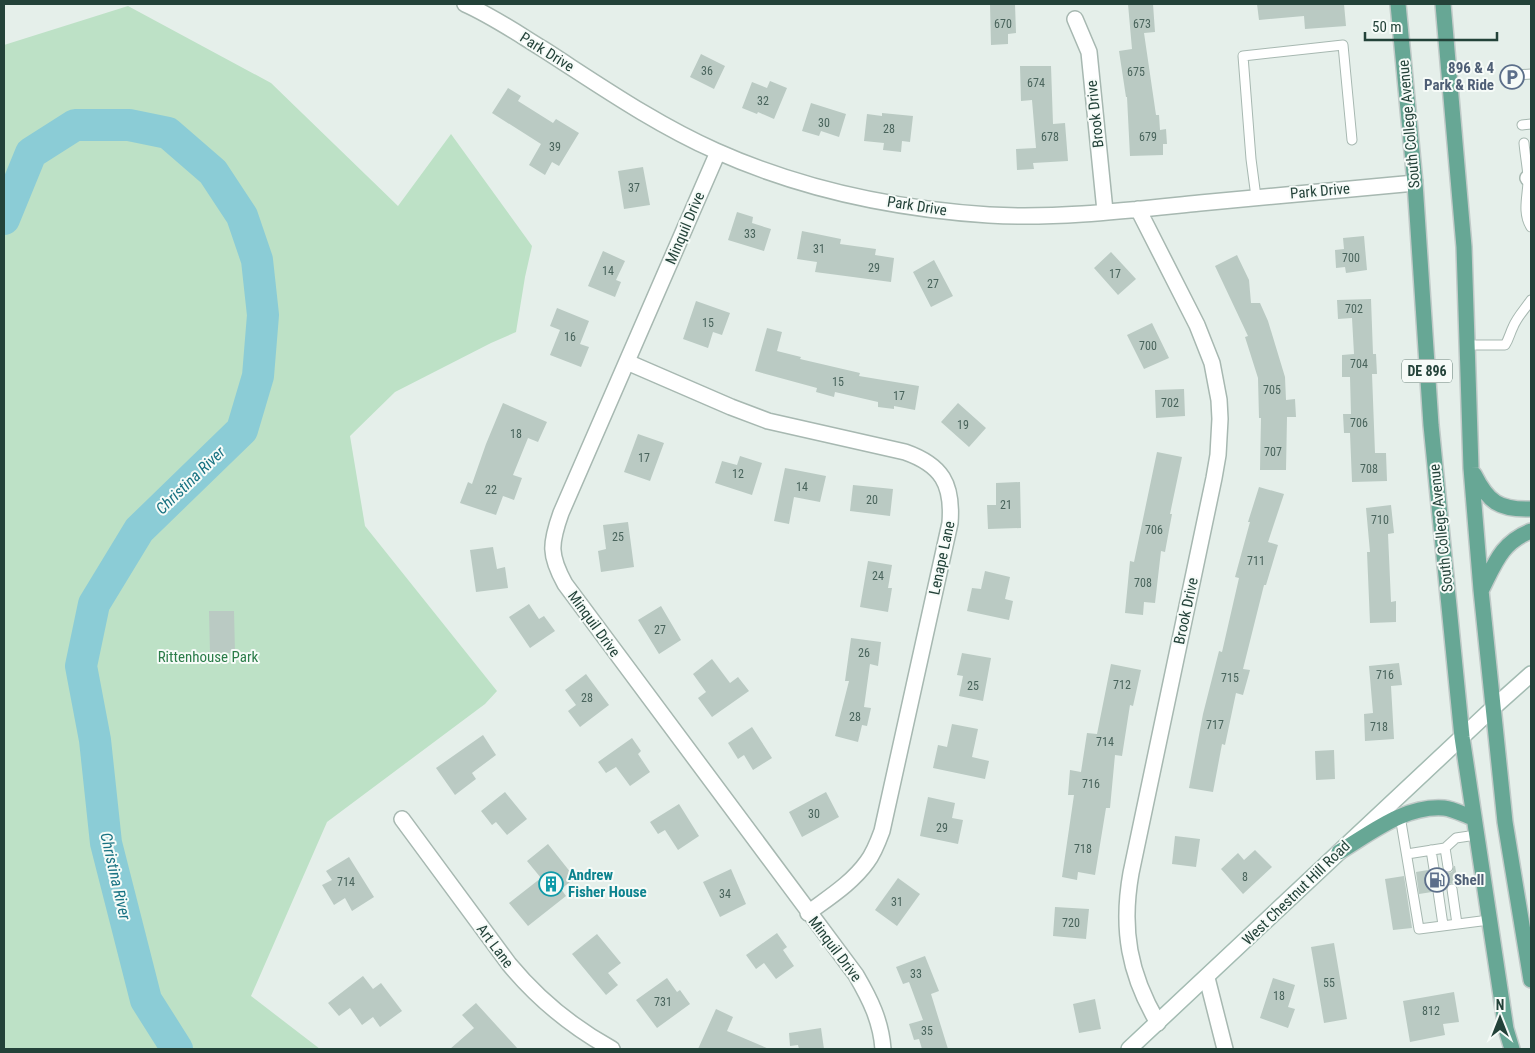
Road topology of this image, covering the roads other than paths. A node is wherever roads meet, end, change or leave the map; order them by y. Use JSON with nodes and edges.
{"nodes":[{"id":1,"x":465,"y":4,"type":"edge"},
{"id":2,"x":1398,"y":4,"type":"edge"},
{"id":3,"x":1443,"y":4,"type":"edge"},
{"id":4,"x":1075,"y":18,"type":"dead end"},
{"id":5,"x":1531,"y":74,"type":"edge"},
{"id":6,"x":1517,"y":75,"type":"dead end"},
{"id":7,"x":1352,"y":140,"type":"dead end"},
{"id":8,"x":1524,"y":143,"type":"dead end"},
{"id":9,"x":718,"y":152,"type":"junction"},
{"id":10,"x":1530,"y":177,"type":"edge"},
{"id":11,"x":1415,"y":183,"type":"junction"},
{"id":12,"x":1256,"y":197,"type":"junction"},
{"id":13,"x":1138,"y":209,"type":"junction"},
{"id":14,"x":1105,"y":211,"type":"junction"},
{"id":15,"x":1531,"y":227,"type":"edge"},
{"id":16,"x":1531,"y":300,"type":"edge"},
{"id":17,"x":1469,"y":345,"type":"junction"},
{"id":18,"x":627,"y":362,"type":"junction"},
{"id":19,"x":1471,"y":468,"type":"junction"},
{"id":20,"x":1531,"y":509,"type":"edge"},
{"id":21,"x":1531,"y":532,"type":"edge"},
{"id":22,"x":1481,"y":590,"type":"junction"},
{"id":23,"x":1531,"y":674,"type":"edge"},
{"id":24,"x":1494,"y":707,"type":"junction"},
{"id":25,"x":1462,"y":737,"type":"junction"},
{"id":26,"x":1400,"y":816,"type":"junction"},
{"id":27,"x":1473,"y":818,"type":"junction"},
{"id":28,"x":402,"y":819,"type":"dead end"},
{"id":29,"x":1476,"y":835,"type":"junction"},
{"id":30,"x":1445,"y":848,"type":"junction"},
{"id":31,"x":1430,"y":850,"type":"junction"},
{"id":32,"x":1339,"y":852,"type":"junction"},
{"id":33,"x":1407,"y":854,"type":"junction"},
{"id":34,"x":1448,"y":867,"type":"dead end"},
{"id":35,"x":1434,"y":869,"type":"dead end"},
{"id":36,"x":1452,"y":889,"type":"dead end"},
{"id":37,"x":1438,"y":891,"type":"dead end"},
{"id":38,"x":808,"y":913,"type":"junction"},
{"id":39,"x":1525,"y":915,"type":"edge"},
{"id":40,"x":1489,"y":920,"type":"junction"},
{"id":41,"x":1457,"y":924,"type":"junction"},
{"id":42,"x":1443,"y":925,"type":"junction"},
{"id":43,"x":1207,"y":978,"type":"junction"},
{"id":44,"x":1531,"y":980,"type":"edge"},
{"id":45,"x":1158,"y":1023,"type":"junction"},
{"id":46,"x":612,"y":1049,"type":"edge"},
{"id":47,"x":883,"y":1049,"type":"edge"},
{"id":48,"x":1129,"y":1049,"type":"edge"},
{"id":49,"x":1225,"y":1049,"type":"edge"},
{"id":50,"x":1512,"y":1049,"type":"edge"}],
"edges":[{"from":1,"to":9,"type":"street","name":"Park Drive"},
{"from":2,"to":11,"type":"main road","name":"South College Avenue","number":"DE 896"},
{"from":3,"to":17,"type":"main road","number":"DE 896"},
{"from":4,"to":14,"type":"street","name":"Brook Drive"},
{"from":5,"to":6,"type":"lane"},
{"from":7,"to":12,"type":"lane"},
{"from":8,"to":10,"type":"lane"},
{"from":9,"to":14,"type":"street","name":"Park Drive"},
{"from":9,"to":18,"type":"street","name":"Minquil Drive"},
{"from":10,"to":15,"type":"lane"},
{"from":11,"to":12,"type":"street","name":"Park Drive"},
{"from":11,"to":25,"type":"main road","name":"South College Avenue","number":"DE 896"},
{"from":12,"to":13,"type":"street","name":"Park Drive"},
{"from":13,"to":14,"type":"street","name":"Park Drive"},
{"from":13,"to":45,"type":"street","name":"Brook Drive"},
{"from":16,"to":17,"type":"lane"},
{"from":17,"to":19,"type":"main road","number":"DE 896"},
{"from":18,"to":38,"type":"street","name":"Minquil Drive"},
{"from":18,"to":38,"type":"street","name":"Lenape Lane"},
{"from":19,"to":20,"type":"main road"},
{"from":19,"to":22,"type":"main road","number":"DE 896"},
{"from":21,"to":22,"type":"main road"},
{"from":22,"to":24,"type":"main road","number":"DE 896"},
{"from":23,"to":24,"type":"street","name":"West Chestnut Hill Road"},
{"from":24,"to":25,"type":"street","name":"West Chestnut Hill Road"},
{"from":24,"to":39,"type":"main road","number":"DE 896"},
{"from":25,"to":27,"type":"main road","name":"South College Avenue","number":"DE 896"},
{"from":25,"to":32,"type":"street","name":"West Chestnut Hill Road"},
{"from":26,"to":27,"type":"main road"},
{"from":26,"to":32,"type":"main road"},
{"from":26,"to":33,"type":"lane"},
{"from":27,"to":29,"type":"main road","name":"South College Avenue","number":"DE 896"},
{"from":28,"to":46,"type":"street","name":"Art Lane"},
{"from":29,"to":30,"type":"lane"},
{"from":29,"to":40,"type":"main road","name":"South College Avenue","number":"DE 896"},
{"from":30,"to":31,"type":"lane"},
{"from":30,"to":34,"type":"lane"},
{"from":31,"to":33,"type":"lane"},
{"from":31,"to":35,"type":"lane"},
{"from":32,"to":43,"type":"street","name":"West Chestnut Hill Road"},
{"from":33,"to":42,"type":"lane"},
{"from":36,"to":41,"type":"lane"},
{"from":37,"to":42,"type":"lane"},
{"from":38,"to":47,"type":"street","name":"Minquil Drive"},
{"from":39,"to":44,"type":"main road","number":"DE 896"},
{"from":40,"to":41,"type":"lane"},
{"from":40,"to":50,"type":"main road","name":"South College Avenue","number":"DE 896"},
{"from":41,"to":42,"type":"lane"},
{"from":43,"to":45,"type":"street","name":"West Chestnut Hill Road"},
{"from":43,"to":49,"type":"street"},
{"from":45,"to":48,"type":"street","name":"West Chestnut Hill Road"}]}
